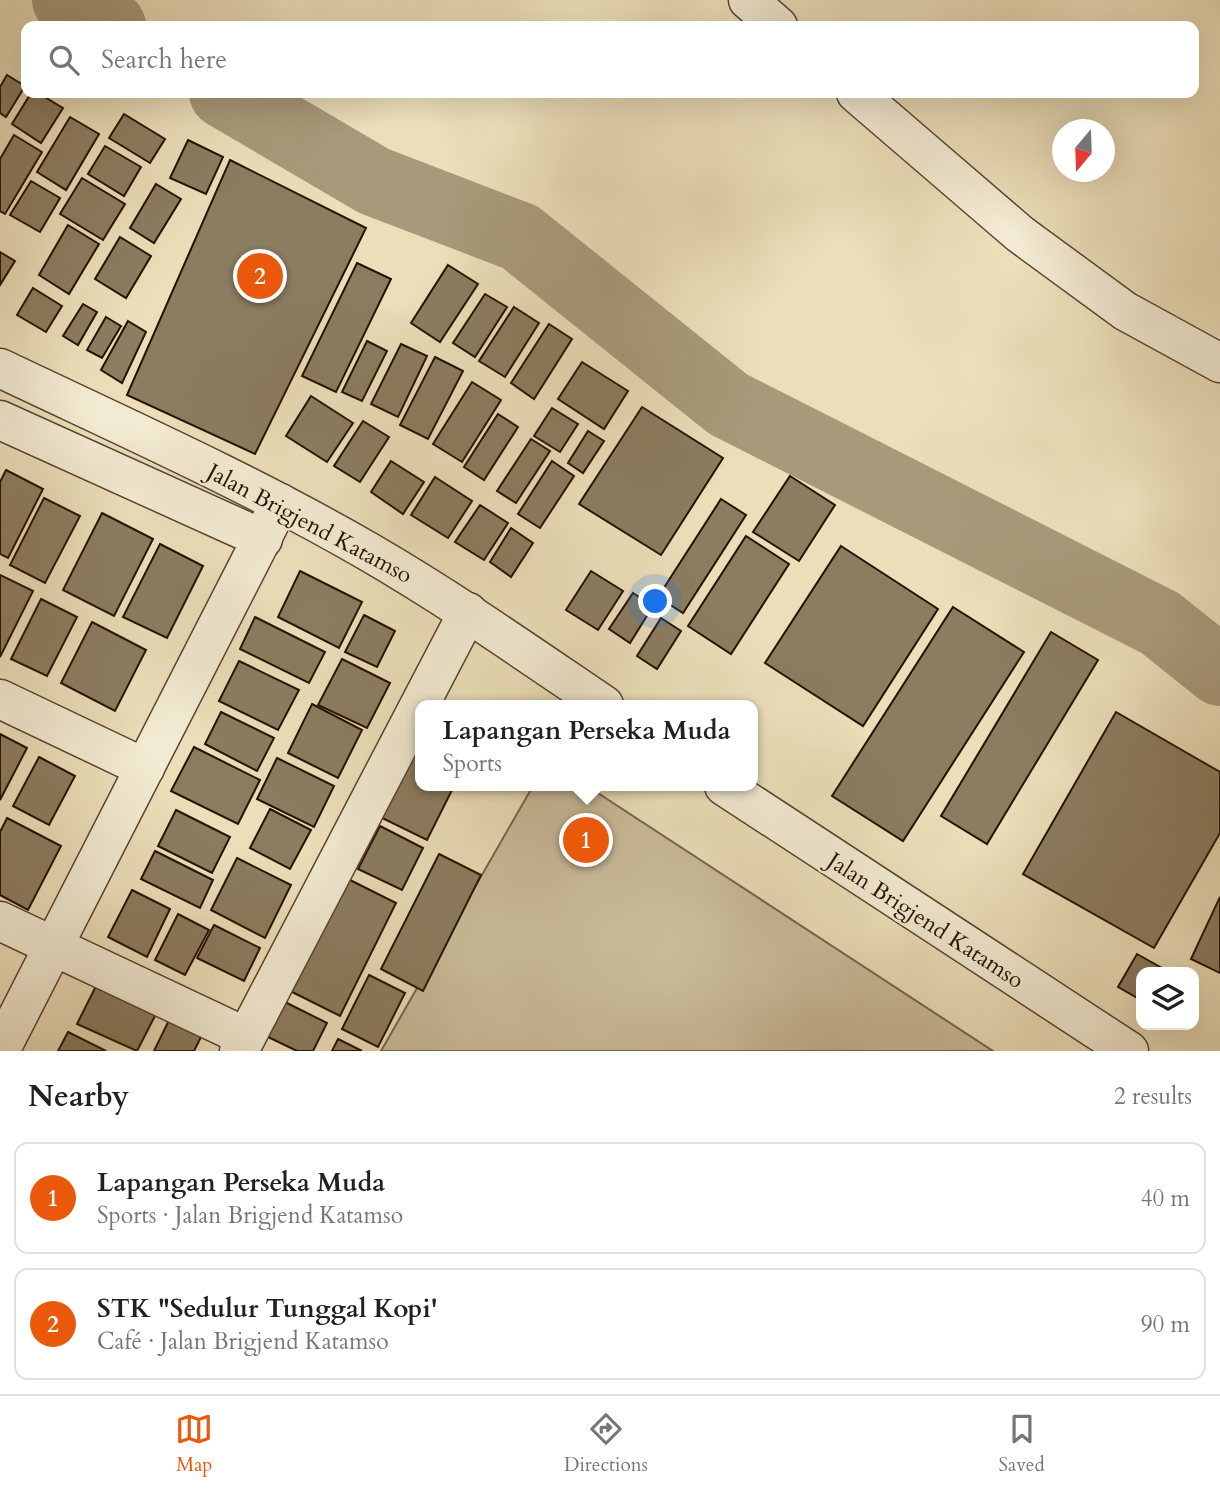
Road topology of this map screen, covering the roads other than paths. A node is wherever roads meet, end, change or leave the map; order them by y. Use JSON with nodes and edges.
{"nodes":[{"id":1,"x":748,"y":0,"type":"edge"},
{"id":2,"x":772,"y":21,"type":"edge"},
{"id":3,"x":862,"y":98,"type":"edge"},
{"id":4,"x":1220,"y":363,"type":"edge"},
{"id":5,"x":0,"y":368,"type":"edge"},
{"id":6,"x":0,"y":420,"type":"edge"},
{"id":7,"x":280,"y":503,"type":"junction"},
{"id":8,"x":263,"y":538,"type":"junction"},
{"id":9,"x":468,"y":612,"type":"junction"},
{"id":10,"x":0,"y":699,"type":"edge"},
{"id":11,"x":422,"y":700,"type":"edge"},
{"id":12,"x":597,"y":700,"type":"edge"},
{"id":13,"x":415,"y":714,"type":"edge"},
{"id":14,"x":145,"y":768,"type":"junction"},
{"id":15,"x":731,"y":791,"type":"edge"},
{"id":16,"x":0,"y":921,"type":"edge"},
{"id":17,"x":53,"y":947,"type":"junction"},
{"id":18,"x":243,"y":1044,"type":"edge"},
{"id":19,"x":1106,"y":1045,"type":"edge"},
{"id":20,"x":0,"y":1051,"type":"edge"}],
"edges":[{"from":1,"to":2,"type":"street"},
{"from":3,"to":4,"type":"street"},
{"from":5,"to":7,"type":"street","name":"Jalan Brigjend Katamso"},
{"from":6,"to":8,"type":"street"},
{"from":7,"to":8,"type":"street"},
{"from":7,"to":9,"type":"street","name":"Jalan Brigjend Katamso"},
{"from":8,"to":14,"type":"street"},
{"from":9,"to":11,"type":"street"},
{"from":9,"to":12,"type":"street","name":"Jalan Brigjend Katamso"},
{"from":10,"to":14,"type":"street"},
{"from":13,"to":18,"type":"street"},
{"from":14,"to":17,"type":"street"},
{"from":15,"to":19,"type":"street","name":"Jalan Brigjend Katamso"},
{"from":16,"to":17,"type":"street"},
{"from":17,"to":18,"type":"street"},
{"from":17,"to":20,"type":"street"}]}
